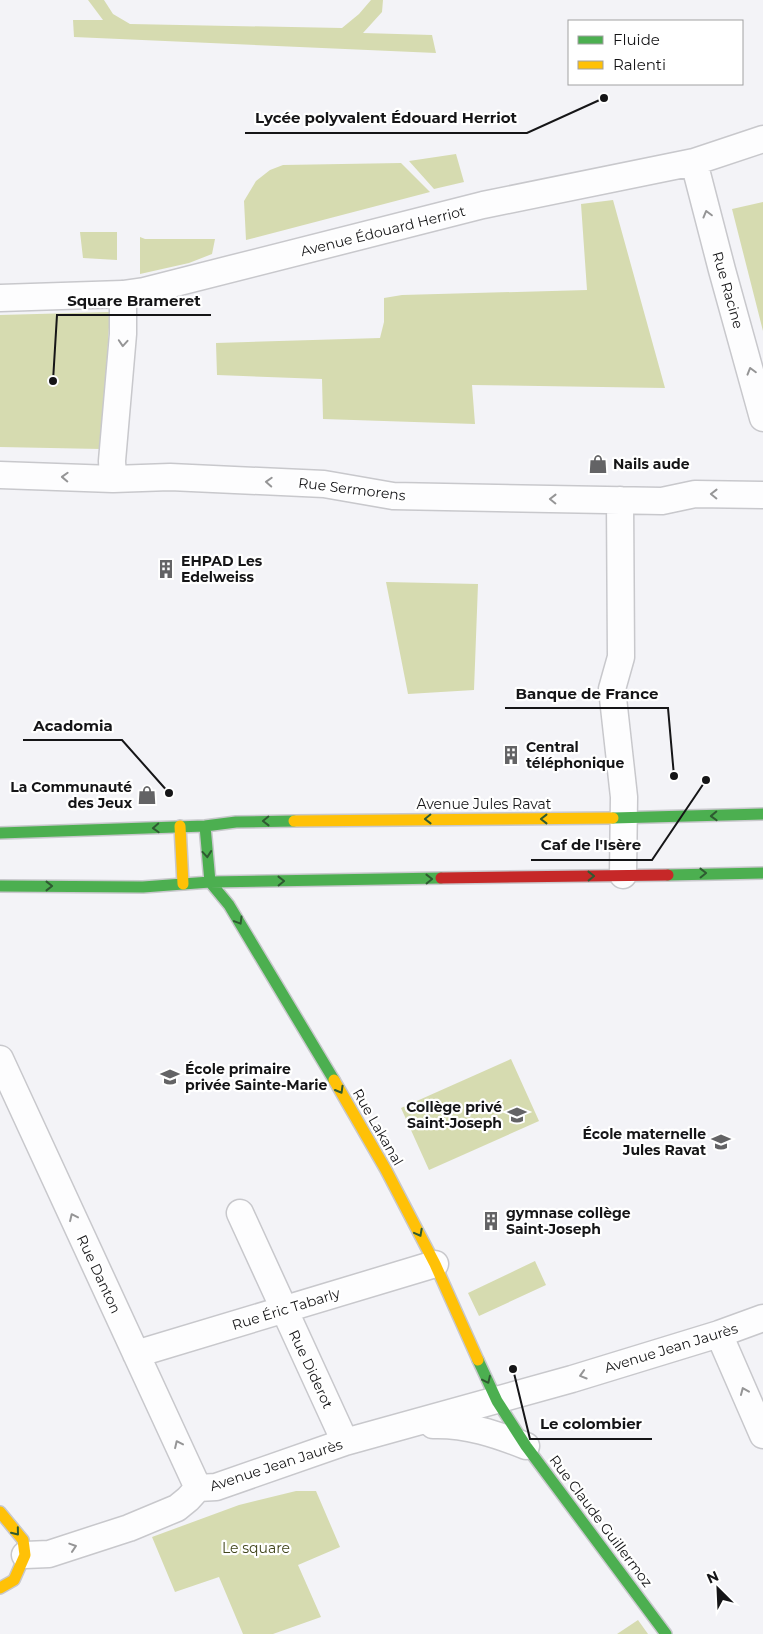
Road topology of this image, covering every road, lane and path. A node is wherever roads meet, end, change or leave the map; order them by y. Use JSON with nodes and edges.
{"nodes":[{"id":1,"x":763,"y":139,"type":"edge"},
{"id":2,"x":694,"y":162,"type":"junction"},
{"id":3,"x":123,"y":294,"type":"junction"},
{"id":4,"x":0,"y":298,"type":"edge"},
{"id":5,"x":763,"y":418,"type":"edge"},
{"id":6,"x":0,"y":476,"type":"edge"},
{"id":7,"x":113,"y":479,"type":"junction"},
{"id":8,"x":763,"y":495,"type":"edge"},
{"id":9,"x":620,"y":500,"type":"junction"},
{"id":10,"x":763,"y":814,"type":"edge"},
{"id":11,"x":624,"y":818,"type":"junction"},
{"id":12,"x":180,"y":826,"type":"junction"},
{"id":13,"x":205,"y":826,"type":"junction"},
{"id":14,"x":0,"y":833,"type":"edge"},
{"id":15,"x":763,"y":872,"type":"edge"},
{"id":16,"x":623,"y":876,"type":"junction"},
{"id":17,"x":210,"y":882,"type":"junction"},
{"id":18,"x":183,"y":884,"type":"junction"},
{"id":19,"x":0,"y":886,"type":"edge"},
{"id":20,"x":0,"y":1059,"type":"edge"},
{"id":21,"x":240,"y":1213,"type":"dead end"},
{"id":22,"x":435,"y":1264,"type":"junction"},
{"id":23,"x":284,"y":1310,"type":"junction"},
{"id":24,"x":763,"y":1318,"type":"edge"},
{"id":25,"x":719,"y":1334,"type":"junction"},
{"id":26,"x":136,"y":1354,"type":"junction"},
{"id":27,"x":497,"y":1401,"type":"junction"},
{"id":28,"x":404,"y":1426,"type":"junction"},
{"id":29,"x":763,"y":1435,"type":"edge"},
{"id":30,"x":345,"y":1442,"type":"junction"},
{"id":31,"x":526,"y":1446,"type":"junction"},
{"id":32,"x":198,"y":1488,"type":"junction"},
{"id":33,"x":0,"y":1512,"type":"edge"},
{"id":34,"x":25,"y":1555,"type":"junction"},
{"id":35,"x":0,"y":1588,"type":"edge"},
{"id":36,"x":666,"y":1634,"type":"edge"}],
"edges":[{"from":1,"to":2,"type":"street","name":"Avenue Édouard Herriot"},
{"from":2,"to":3,"type":"street","name":"Avenue Édouard Herriot"},
{"from":5,"to":2,"type":"street","name":"Rue Racine","one_way":true},
{"from":3,"to":4,"type":"street","name":"Avenue Édouard Herriot"},
{"from":3,"to":7,"type":"street","one_way":true},
{"from":7,"to":6,"type":"street","name":"Rue Sermorens","one_way":true},
{"from":9,"to":7,"type":"street","name":"Rue Sermorens","one_way":true},
{"from":8,"to":9,"type":"street","name":"Rue Sermorens","one_way":true},
{"from":9,"to":11,"type":"street"},
{"from":10,"to":11,"type":"main road","name":"Avenue Jules Ravat","one_way":true},
{"from":11,"to":13,"type":"main road","name":"Avenue Jules Ravat","one_way":true},
{"from":11,"to":16,"type":"street"},
{"from":12,"to":13,"type":"main road","name":"Avenue Jules Ravat"},
{"from":12,"to":14,"type":"main road","name":"Avenue Jules Ravat","one_way":true},
{"from":12,"to":18,"type":"main road"},
{"from":13,"to":17,"type":"main road","one_way":true},
{"from":16,"to":15,"type":"main road","one_way":true},
{"from":17,"to":16,"type":"main road","one_way":true},
{"from":17,"to":18,"type":"main road"},
{"from":17,"to":22,"type":"main road","name":"Rue Lakanal","one_way":true},
{"from":19,"to":18,"type":"main road","one_way":true},
{"from":26,"to":20,"type":"street","name":"Rue Danton","one_way":true},
{"from":21,"to":23,"type":"street","name":"Rue Diderot"},
{"from":22,"to":23,"type":"street","name":"Rue Éric Tabarly"},
{"from":22,"to":27,"type":"main road","name":"Rue Lakanal","one_way":true},
{"from":23,"to":26,"type":"street","name":"Rue Éric Tabarly"},
{"from":23,"to":30,"type":"street","name":"Rue Diderot"},
{"from":24,"to":25,"type":"street","name":"Avenue Jean Jaurès"},
{"from":25,"to":27,"type":"street","name":"Avenue Jean Jaurès","one_way":true},
{"from":29,"to":25,"type":"street","one_way":true},
{"from":32,"to":26,"type":"street","name":"Rue Danton","one_way":true},
{"from":27,"to":28,"type":"street","name":"Avenue Jean Jaurès"},
{"from":27,"to":31,"type":"main road","name":"Rue Claude Guillermoz"},
{"from":28,"to":30,"type":"street","name":"Avenue Jean Jaurès"},
{"from":28,"to":31,"type":"street","name":"Avenue Jean Jaurès"},
{"from":30,"to":32,"type":"street","name":"Avenue Jean Jaurès"},
{"from":31,"to":36,"type":"main road","name":"Rue Claude Guillermoz"},
{"from":34,"to":32,"type":"street","name":"Avenue Jean Jaurès","one_way":true},
{"from":33,"to":34,"type":"main road","one_way":true},
{"from":34,"to":35,"type":"main road"}]}
